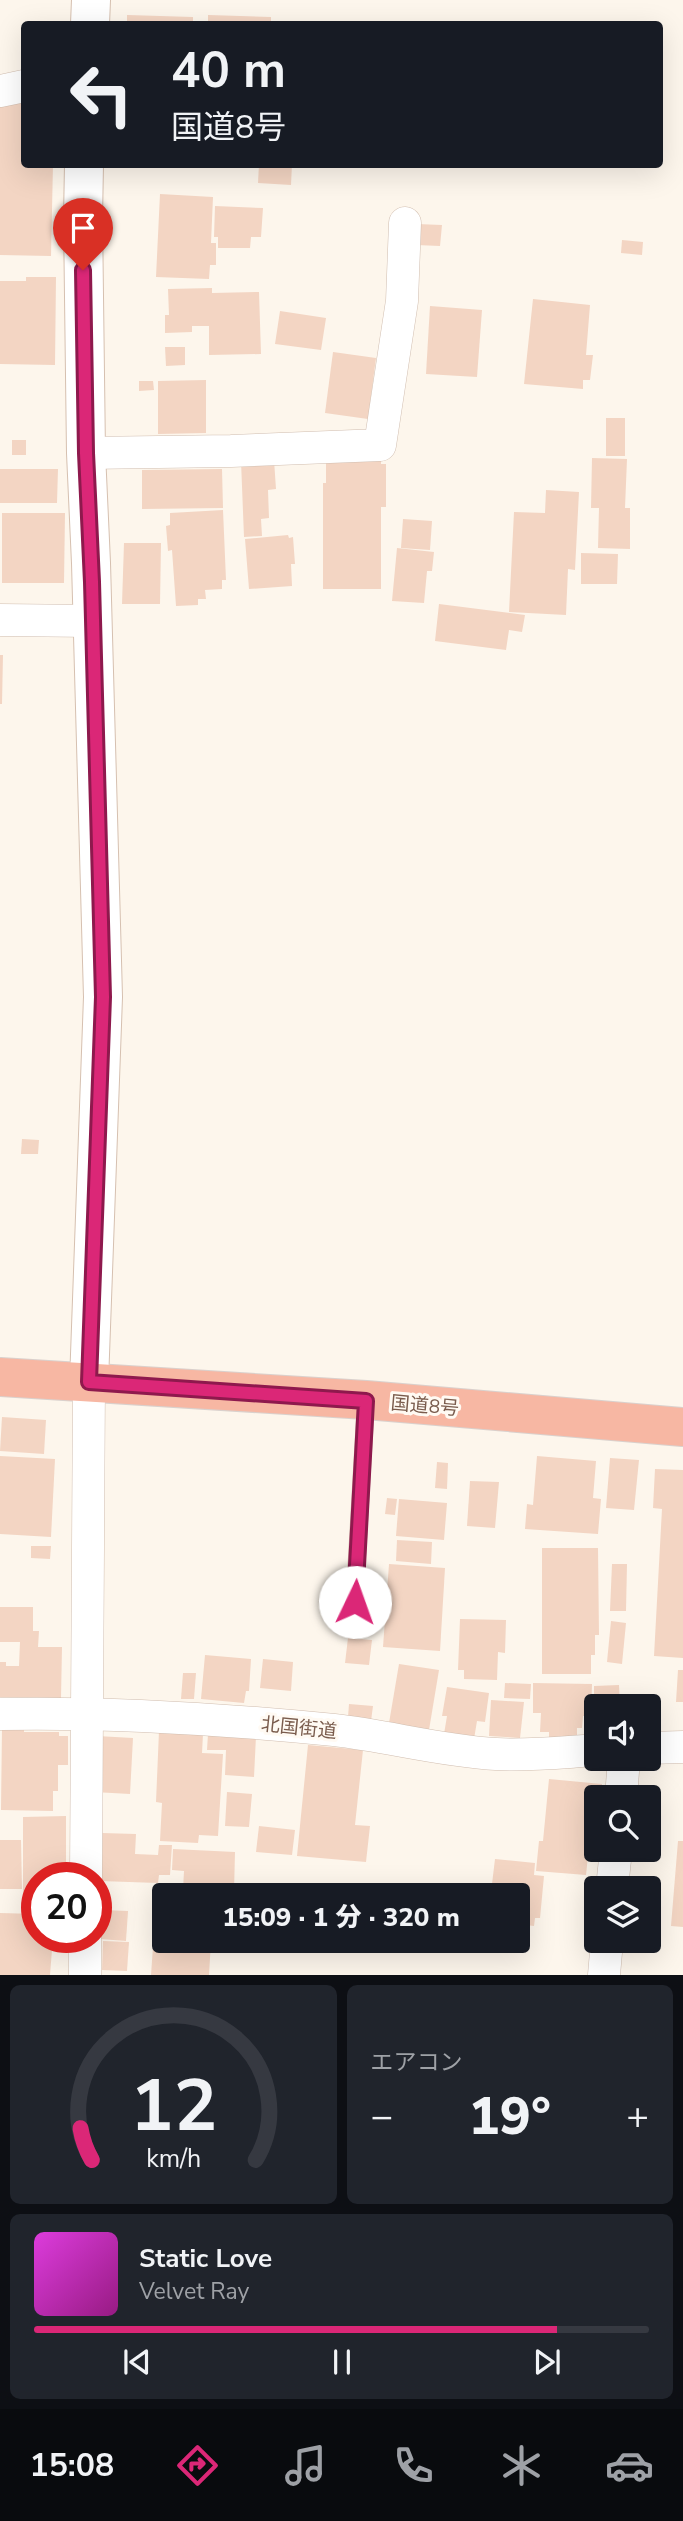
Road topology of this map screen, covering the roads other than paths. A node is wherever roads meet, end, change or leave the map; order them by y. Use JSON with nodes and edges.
{"nodes":[{"id":1,"x":91,"y":0,"type":"edge"},
{"id":2,"x":90,"y":21,"type":"edge"},
{"id":3,"x":21,"y":87,"type":"edge"},
{"id":4,"x":0,"y":91,"type":"edge"},
{"id":5,"x":85,"y":168,"type":"edge"},
{"id":6,"x":405,"y":223,"type":"dead end"},
{"id":7,"x":86,"y":453,"type":"junction"},
{"id":8,"x":0,"y":620,"type":"edge"},
{"id":9,"x":93,"y":621,"type":"junction"},
{"id":10,"x":0,"y":1377,"type":"edge"},
{"id":11,"x":89,"y":1382,"type":"junction"},
{"id":12,"x":366,"y":1401,"type":"junction"},
{"id":13,"x":683,"y":1427,"type":"edge"},
{"id":14,"x":353,"y":1627,"type":"dead end"},
{"id":15,"x":87,"y":1713,"type":"junction"},
{"id":16,"x":0,"y":1714,"type":"edge"},
{"id":17,"x":683,"y":1747,"type":"edge"},
{"id":18,"x":661,"y":1748,"type":"edge"},
{"id":19,"x":584,"y":1751,"type":"edge"},
{"id":20,"x":86,"y":1862,"type":"edge"},
{"id":21,"x":85,"y":1953,"type":"edge"},
{"id":22,"x":606,"y":1953,"type":"edge"},
{"id":23,"x":85,"y":1975,"type":"edge"},
{"id":24,"x":604,"y":1975,"type":"edge"}],
"edges":[{"from":1,"to":2,"type":"main road"},
{"from":3,"to":4,"type":"street"},
{"from":5,"to":7,"type":"main road"},
{"from":6,"to":7,"type":"street"},
{"from":7,"to":9,"type":"main road"},
{"from":8,"to":9,"type":"street"},
{"from":9,"to":11,"type":"main road"},
{"from":10,"to":11,"type":"highway","name":"国道8号"},
{"from":11,"to":12,"type":"highway","name":"国道8号"},
{"from":11,"to":15,"type":"street"},
{"from":12,"to":13,"type":"highway","name":"国道8号"},
{"from":12,"to":14,"type":"lane"},
{"from":15,"to":16,"type":"street","name":"北国街道"},
{"from":15,"to":19,"type":"street","name":"北国街道"},
{"from":15,"to":20,"type":"street"},
{"from":17,"to":18,"type":"street"},
{"from":21,"to":23,"type":"street"},
{"from":22,"to":24,"type":"street"}]}
